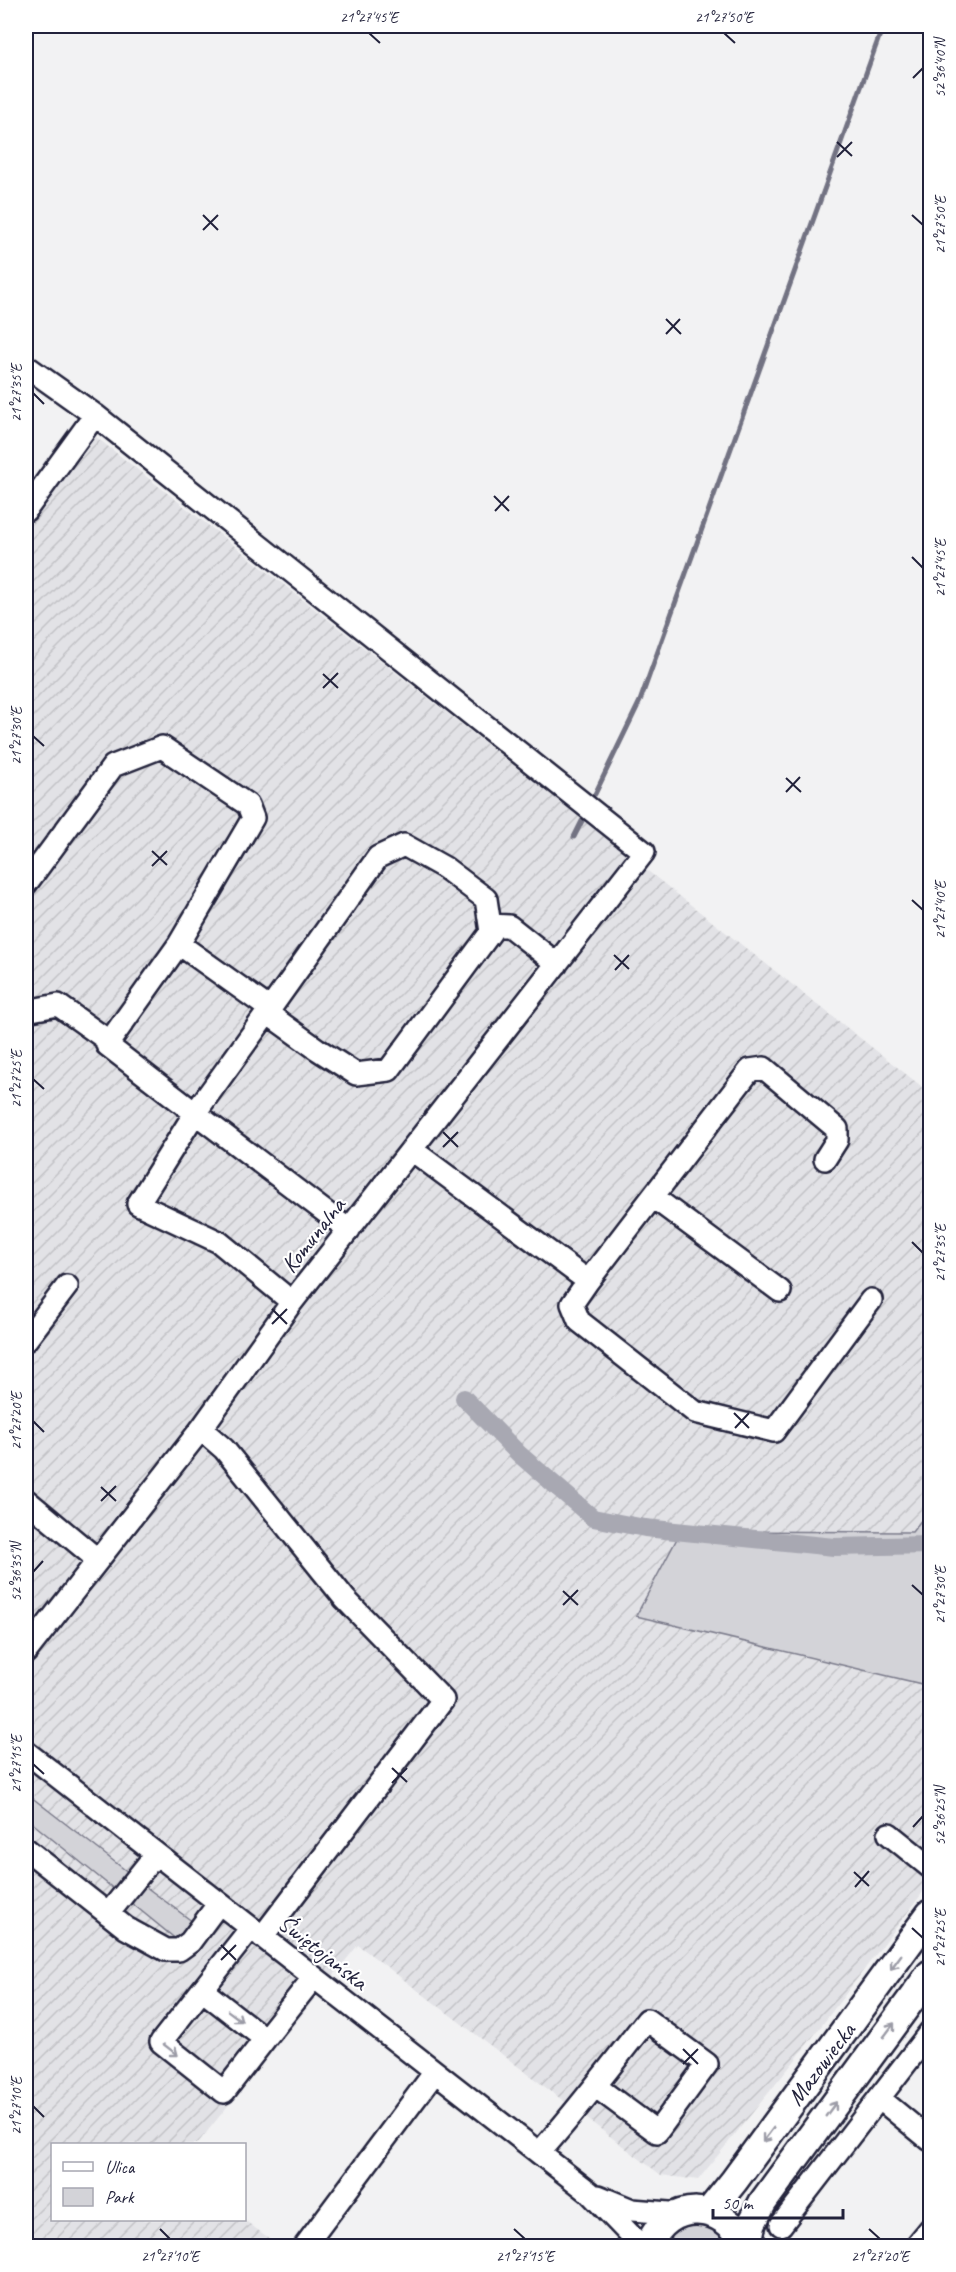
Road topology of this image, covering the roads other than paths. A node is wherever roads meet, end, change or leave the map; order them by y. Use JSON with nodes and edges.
{"nodes":[{"id":1,"x":26,"y":366,"type":"edge"},
{"id":2,"x":94,"y":415,"type":"junction"},
{"id":3,"x":26,"y":510,"type":"edge"},
{"id":4,"x":26,"y":884,"type":"edge"},
{"id":5,"x":490,"y":925,"type":"junction"},
{"id":6,"x":179,"y":944,"type":"junction"},
{"id":7,"x":557,"y":964,"type":"junction"},
{"id":8,"x":26,"y":1011,"type":"edge"},
{"id":9,"x":268,"y":1011,"type":"junction"},
{"id":10,"x":110,"y":1042,"type":"junction"},
{"id":11,"x":195,"y":1113,"type":"junction"},
{"id":12,"x":412,"y":1150,"type":"junction"},
{"id":13,"x":825,"y":1159,"type":"dead end"},
{"id":14,"x":653,"y":1197,"type":"junction"},
{"id":15,"x":349,"y":1230,"type":"junction"},
{"id":16,"x":588,"y":1281,"type":"junction"},
{"id":17,"x":67,"y":1286,"type":"dead end"},
{"id":18,"x":780,"y":1291,"type":"dead end"},
{"id":19,"x":872,"y":1300,"type":"dead end"},
{"id":20,"x":292,"y":1302,"type":"junction"},
{"id":21,"x":26,"y":1340,"type":"edge"},
{"id":22,"x":201,"y":1429,"type":"junction"},
{"id":23,"x":26,"y":1500,"type":"edge"},
{"id":24,"x":98,"y":1560,"type":"junction"},
{"id":25,"x":26,"y":1652,"type":"edge"},
{"id":26,"x":26,"y":1752,"type":"edge"},
{"id":27,"x":889,"y":1834,"type":"dead end"},
{"id":28,"x":26,"y":1849,"type":"edge"},
{"id":29,"x":156,"y":1854,"type":"junction"},
{"id":30,"x":930,"y":1867,"type":"edge"},
{"id":31,"x":219,"y":1903,"type":"junction"},
{"id":32,"x":108,"y":1914,"type":"junction"},
{"id":33,"x":930,"y":1914,"type":"edge"},
{"id":34,"x":256,"y":1932,"type":"junction"},
{"id":35,"x":930,"y":1974,"type":"edge"},
{"id":36,"x":314,"y":1977,"type":"junction"},
{"id":37,"x":202,"y":1990,"type":"junction"},
{"id":38,"x":930,"y":2032,"type":"edge"},
{"id":39,"x":266,"y":2039,"type":"junction"},
{"id":40,"x":435,"y":2072,"type":"junction"},
{"id":41,"x":595,"y":2086,"type":"junction"},
{"id":42,"x":879,"y":2098,"type":"junction"},
{"id":43,"x":930,"y":2140,"type":"edge"},
{"id":44,"x":539,"y":2153,"type":"junction"},
{"id":45,"x":589,"y":2192,"type":"junction"},
{"id":46,"x":709,"y":2212,"type":"junction"},
{"id":47,"x":681,"y":2214,"type":"junction"},
{"id":48,"x":781,"y":2225,"type":"dead end"},
{"id":49,"x":930,"y":2229,"type":"edge"},
{"id":50,"x":305,"y":2247,"type":"edge"},
{"id":51,"x":641,"y":2247,"type":"edge"},
{"id":52,"x":649,"y":2247,"type":"edge"},
{"id":53,"x":747,"y":2247,"type":"edge"},
{"id":54,"x":916,"y":2247,"type":"edge"}],
"edges":[{"from":1,"to":2,"type":"street"},
{"from":2,"to":3,"type":"street"},
{"from":2,"to":7,"type":"street","name":"Komunalna"},
{"from":4,"to":6,"type":"street"},
{"from":5,"to":7,"type":"street"},
{"from":5,"to":9,"type":"street"},
{"from":5,"to":9,"type":"street"},
{"from":6,"to":9,"type":"street"},
{"from":6,"to":10,"type":"street"},
{"from":7,"to":12,"type":"street","name":"Komunalna"},
{"from":8,"to":10,"type":"street"},
{"from":9,"to":11,"type":"street"},
{"from":10,"to":11,"type":"street"},
{"from":11,"to":15,"type":"street"},
{"from":11,"to":20,"type":"street"},
{"from":12,"to":15,"type":"street","name":"Komunalna"},
{"from":12,"to":16,"type":"street"},
{"from":13,"to":14,"type":"street"},
{"from":14,"to":16,"type":"street"},
{"from":14,"to":18,"type":"street"},
{"from":15,"to":20,"type":"street","name":"Komunalna"},
{"from":16,"to":19,"type":"street"},
{"from":17,"to":21,"type":"street"},
{"from":20,"to":22,"type":"street","name":"Komunalna"},
{"from":22,"to":24,"type":"street","name":"Komunalna"},
{"from":22,"to":34,"type":"street"},
{"from":23,"to":24,"type":"street"},
{"from":24,"to":25,"type":"street","name":"Komunalna"},
{"from":26,"to":29,"type":"street","name":"Świętojańska"},
{"from":27,"to":30,"type":"street"},
{"from":28,"to":32,"type":"street"},
{"from":29,"to":31,"type":"street","name":"Świętojańska"},
{"from":29,"to":32,"type":"street"},
{"from":31,"to":32,"type":"street"},
{"from":31,"to":34,"type":"street","name":"Świętojańska"},
{"from":33,"to":46,"type":"main road","name":"Mazowiecka","one_way":true},
{"from":34,"to":36,"type":"street","name":"Świętojańska"},
{"from":34,"to":37,"type":"street"},
{"from":53,"to":35,"type":"main road","name":"Mazowiecka","one_way":true},
{"from":36,"to":39,"type":"street"},
{"from":36,"to":40,"type":"street","name":"Świętojańska"},
{"from":37,"to":39,"type":"street","one_way":true},
{"from":37,"to":39,"type":"street","one_way":true},
{"from":38,"to":42,"type":"street"},
{"from":40,"to":44,"type":"street","name":"Świętojańska"},
{"from":40,"to":50,"type":"street"},
{"from":41,"to":41,"type":"street"},
{"from":41,"to":44,"type":"street"},
{"from":42,"to":43,"type":"street"},
{"from":42,"to":48,"type":"street"},
{"from":44,"to":45,"type":"street","name":"Świętojańska"},
{"from":45,"to":47,"type":"street","name":"Świętojańska"},
{"from":45,"to":51,"type":"street","name":"Świętojańska"},
{"from":46,"to":47,"type":"main road"},
{"from":46,"to":53,"type":"main road"},
{"from":47,"to":52,"type":"main road"},
{"from":49,"to":54,"type":"street"}]}
